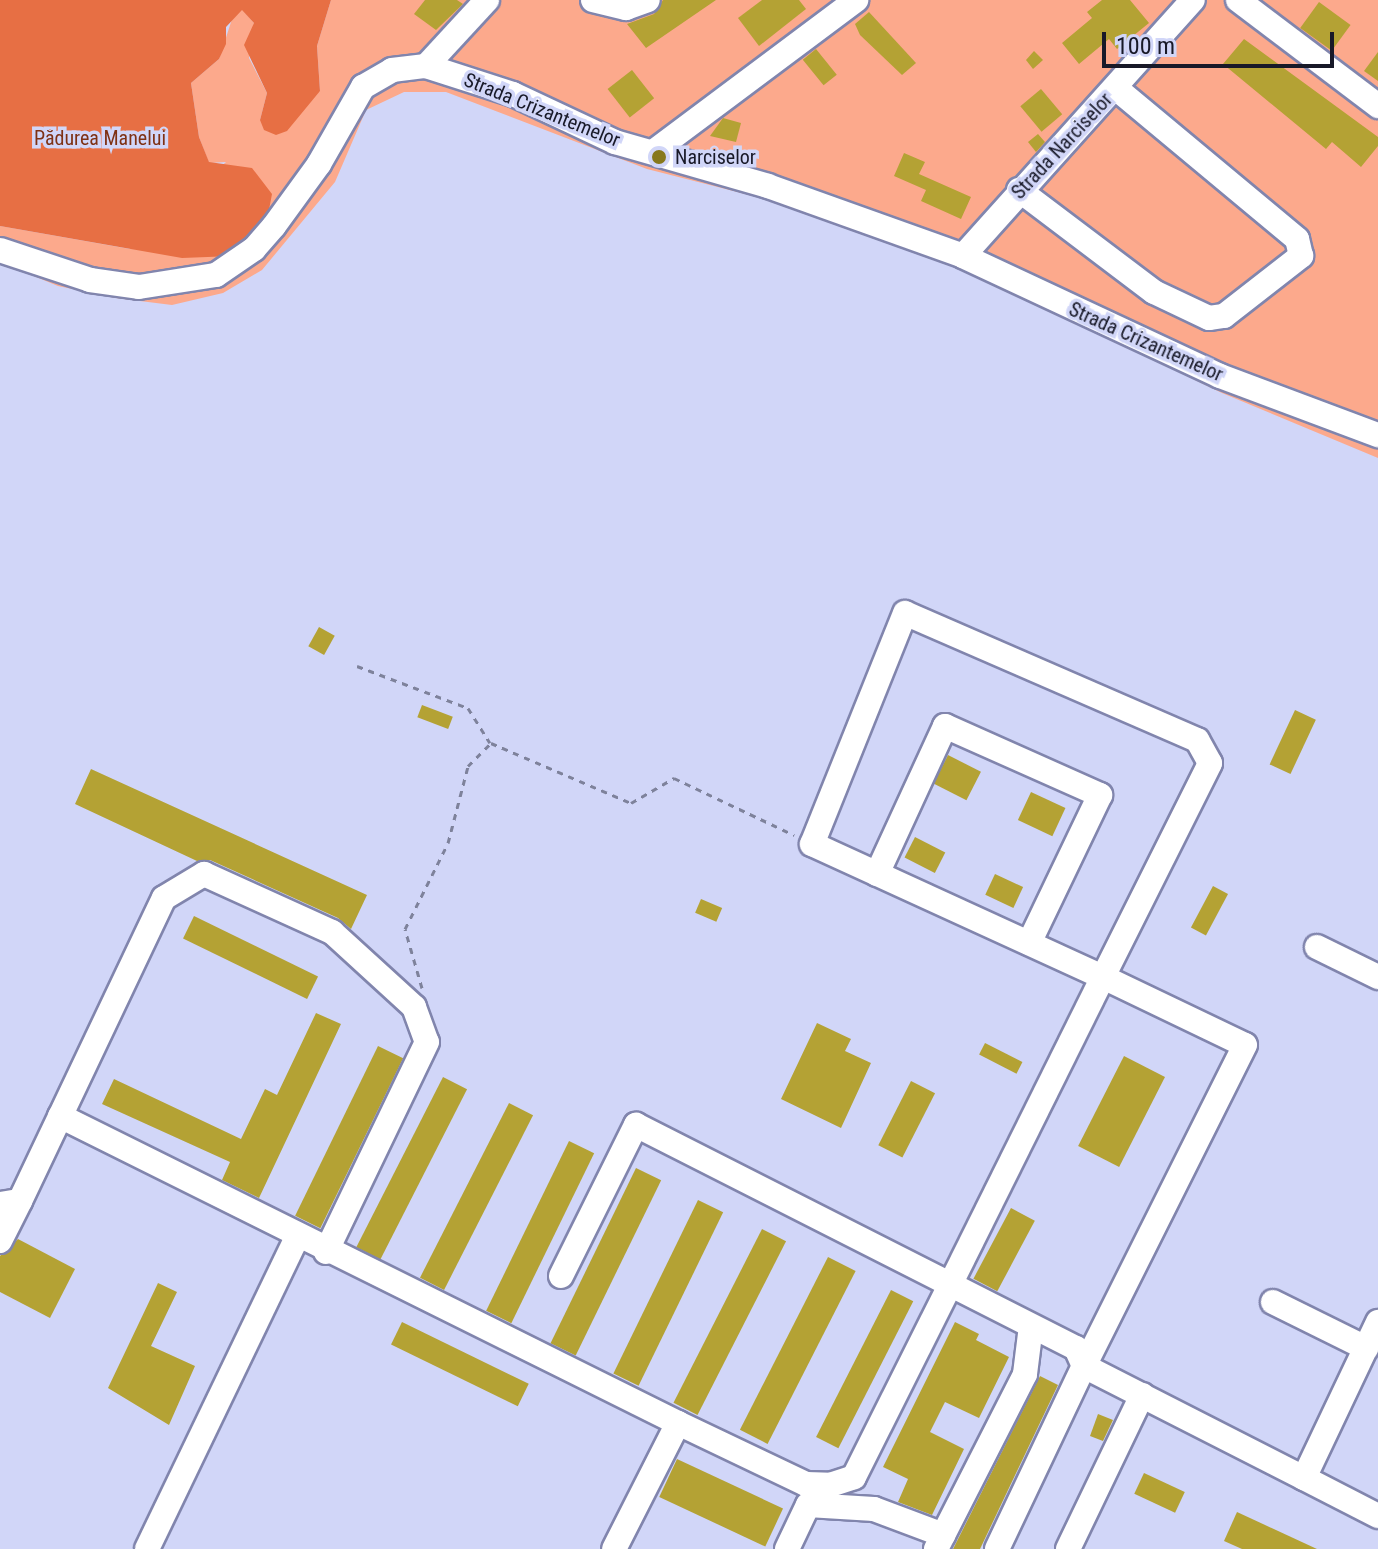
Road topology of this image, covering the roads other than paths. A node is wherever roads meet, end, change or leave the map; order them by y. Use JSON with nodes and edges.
{"nodes":[{"id":1,"x":487,"y":0,"type":"edge"},
{"id":2,"x":593,"y":0,"type":"edge"},
{"id":3,"x":648,"y":0,"type":"edge"},
{"id":4,"x":856,"y":0,"type":"edge"},
{"id":5,"x":1193,"y":0,"type":"edge"},
{"id":6,"x":1238,"y":0,"type":"edge"},
{"id":7,"x":426,"y":66,"type":"junction"},
{"id":8,"x":1116,"y":88,"type":"junction"},
{"id":9,"x":1378,"y":106,"type":"edge"},
{"id":10,"x":653,"y":152,"type":"junction"},
{"id":11,"x":1019,"y":190,"type":"junction"},
{"id":12,"x":0,"y":250,"type":"edge"},
{"id":13,"x":963,"y":256,"type":"junction"},
{"id":14,"x":1378,"y":435,"type":"edge"},
{"id":15,"x":877,"y":874,"type":"junction"},
{"id":16,"x":1029,"y":943,"type":"junction"},
{"id":17,"x":1317,"y":947,"type":"dead end"},
{"id":18,"x":1103,"y":977,"type":"junction"},
{"id":19,"x":1378,"y":977,"type":"edge"},
{"id":20,"x":60,"y":1116,"type":"junction"},
{"id":21,"x":10,"y":1202,"type":"edge"},
{"id":22,"x":297,"y":1238,"type":"junction"},
{"id":23,"x":0,"y":1241,"type":"edge"},
{"id":24,"x":326,"y":1252,"type":"junction"},
{"id":25,"x":561,"y":1276,"type":"dead end"},
{"id":26,"x":949,"y":1287,"type":"junction"},
{"id":27,"x":1273,"y":1302,"type":"dead end"},
{"id":28,"x":1378,"y":1322,"type":"edge"},
{"id":29,"x":1031,"y":1326,"type":"junction"},
{"id":30,"x":1366,"y":1348,"type":"junction"},
{"id":31,"x":1084,"y":1366,"type":"junction"},
{"id":32,"x":1142,"y":1395,"type":"junction"},
{"id":33,"x":678,"y":1423,"type":"junction"},
{"id":34,"x":1304,"y":1478,"type":"junction"},
{"id":35,"x":1378,"y":1516,"type":"edge"},
{"id":36,"x":939,"y":1542,"type":"edge"},
{"id":37,"x":147,"y":1549,"type":"edge"},
{"id":38,"x":614,"y":1549,"type":"edge"},
{"id":39,"x":787,"y":1549,"type":"edge"},
{"id":40,"x":997,"y":1549,"type":"edge"},
{"id":41,"x":1068,"y":1549,"type":"edge"}],
"edges":[{"from":1,"to":7,"type":"street"},
{"from":2,"to":3,"type":"street"},
{"from":4,"to":10,"type":"street"},
{"from":5,"to":8,"type":"street","name":"Strada Narciselor"},
{"from":6,"to":9,"type":"street"},
{"from":7,"to":10,"type":"street","name":"Strada Crizantemelor"},
{"from":7,"to":12,"type":"street","name":"Strada Crizantemelor"},
{"from":8,"to":11,"type":"street","name":"Strada Narciselor"},
{"from":8,"to":11,"type":"street"},
{"from":10,"to":13,"type":"street","name":"Strada Crizantemelor"},
{"from":11,"to":13,"type":"street","name":"Strada Narciselor"},
{"from":13,"to":14,"type":"street","name":"Strada Crizantemelor"},
{"from":15,"to":16,"type":"street"},
{"from":15,"to":16,"type":"street"},
{"from":15,"to":18,"type":"street"},
{"from":16,"to":18,"type":"street"},
{"from":17,"to":19,"type":"street"},
{"from":18,"to":26,"type":"street"},
{"from":18,"to":31,"type":"street"},
{"from":20,"to":21,"type":"street"},
{"from":20,"to":22,"type":"street"},
{"from":20,"to":24,"type":"street"},
{"from":21,"to":23,"type":"street"},
{"from":22,"to":24,"type":"street"},
{"from":22,"to":37,"type":"street"},
{"from":24,"to":33,"type":"street"},
{"from":25,"to":26,"type":"street"},
{"from":26,"to":29,"type":"street"},
{"from":26,"to":33,"type":"street"},
{"from":27,"to":30,"type":"street"},
{"from":28,"to":30,"type":"street"},
{"from":29,"to":31,"type":"street"},
{"from":29,"to":36,"type":"street"},
{"from":30,"to":34,"type":"street"},
{"from":31,"to":32,"type":"street"},
{"from":31,"to":40,"type":"street"},
{"from":32,"to":34,"type":"street"},
{"from":32,"to":41,"type":"street"},
{"from":33,"to":38,"type":"street"},
{"from":34,"to":35,"type":"street"},
{"from":36,"to":39,"type":"street"}]}
